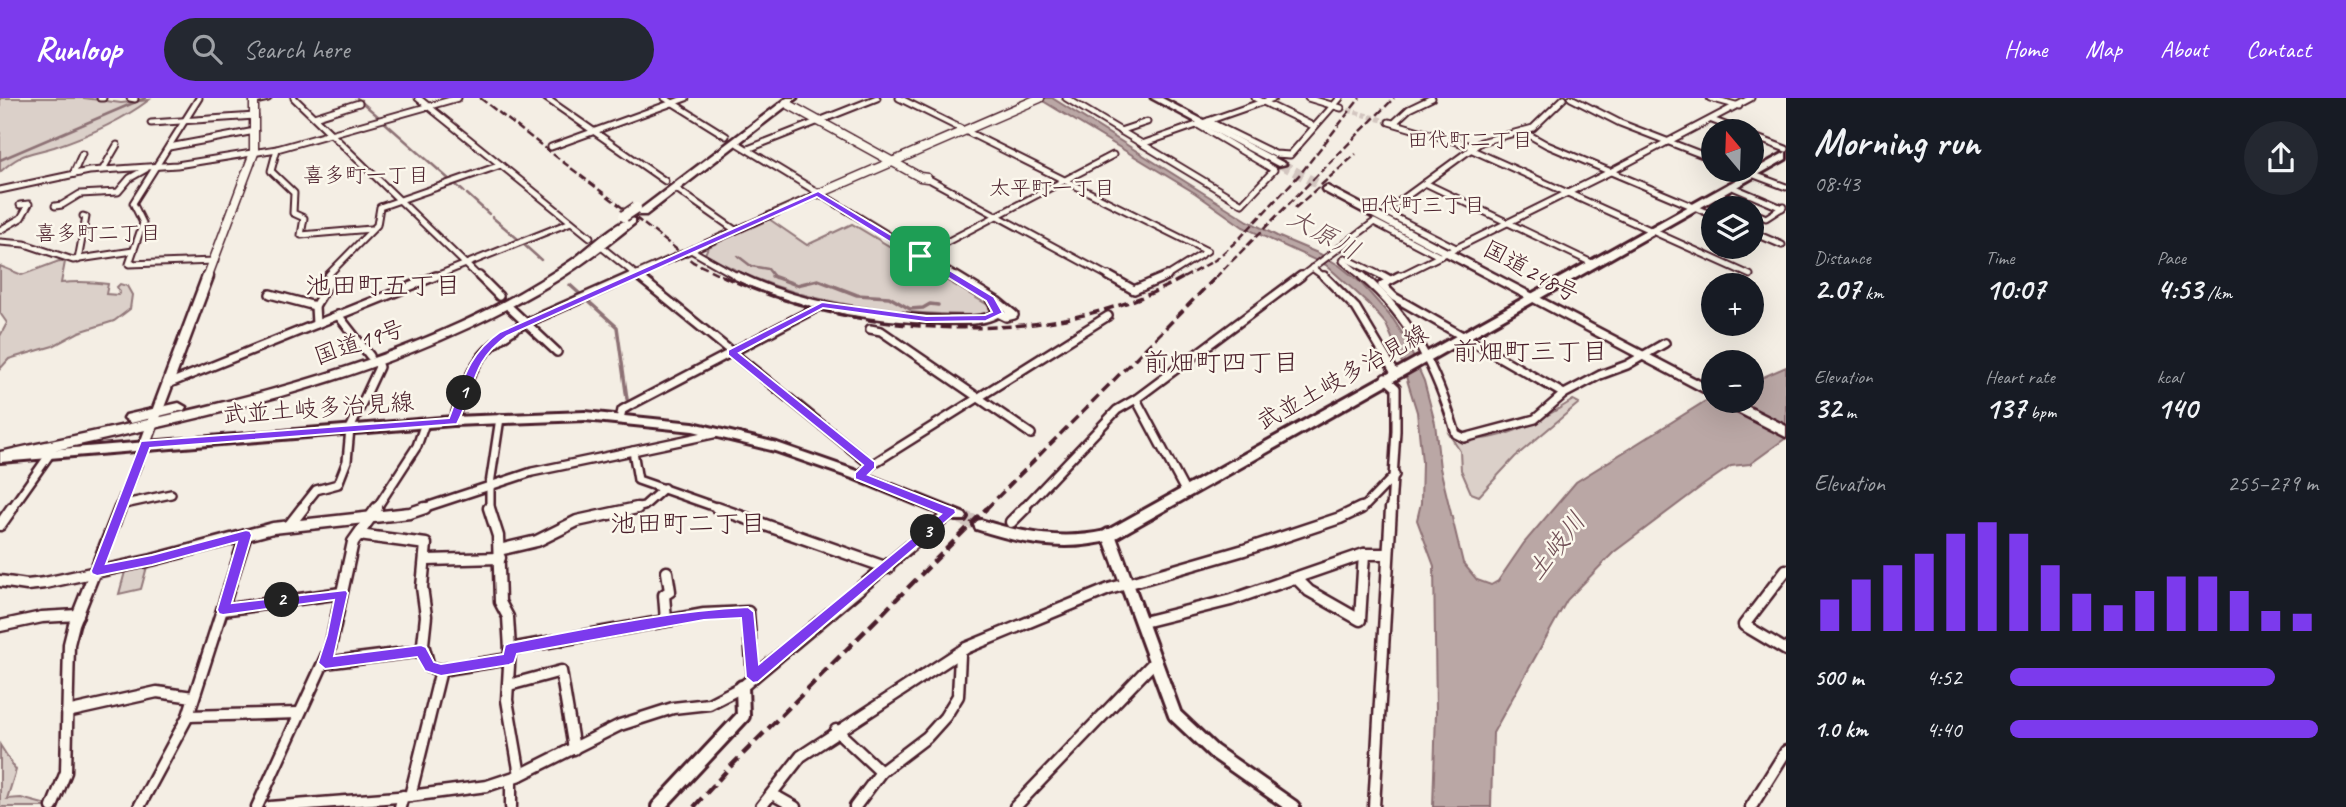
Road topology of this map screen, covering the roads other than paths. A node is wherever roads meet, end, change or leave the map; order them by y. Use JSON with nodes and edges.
{"nodes":[{"id":1,"x":199,"y":98,"type":"edge"},
{"id":2,"x":268,"y":98,"type":"edge"},
{"id":3,"x":294,"y":98,"type":"edge"},
{"id":4,"x":418,"y":98,"type":"edge"},
{"id":5,"x":458,"y":98,"type":"edge"},
{"id":6,"x":546,"y":98,"type":"edge"},
{"id":7,"x":665,"y":98,"type":"edge"},
{"id":8,"x":685,"y":98,"type":"edge"},
{"id":9,"x":877,"y":98,"type":"edge"},
{"id":10,"x":900,"y":98,"type":"edge"},
{"id":11,"x":1066,"y":98,"type":"edge"},
{"id":12,"x":1155,"y":98,"type":"edge"},
{"id":13,"x":1255,"y":98,"type":"edge"},
{"id":14,"x":1274,"y":98,"type":"edge"},
{"id":15,"x":1308,"y":98,"type":"edge"},
{"id":16,"x":1339,"y":98,"type":"edge"},
{"id":17,"x":1432,"y":98,"type":"edge"},
{"id":18,"x":1563,"y":98,"type":"edge"},
{"id":19,"x":1571,"y":98,"type":"edge"},
{"id":20,"x":1710,"y":98,"type":"edge"},
{"id":21,"x":1751,"y":98,"type":"edge"},
{"id":22,"x":1033,"y":99,"type":"edge"},
{"id":23,"x":255,"y":100,"type":"edge"},
{"id":24,"x":787,"y":100,"type":"edge"},
{"id":25,"x":1263,"y":102,"type":"junction"},
{"id":26,"x":359,"y":103,"type":"dead end"},
{"id":27,"x":673,"y":103,"type":"junction"},
{"id":28,"x":1332,"y":105,"type":"junction"},
{"id":29,"x":428,"y":106,"type":"junction"},
{"id":30,"x":1739,"y":106,"type":"junction"},
{"id":31,"x":1340,"y":108,"type":"tunnel mouth"},
{"id":32,"x":255,"y":116,"type":"junction"},
{"id":33,"x":314,"y":117,"type":"junction"},
{"id":34,"x":1714,"y":119,"type":"edge"},
{"id":35,"x":185,"y":121,"type":"junction"},
{"id":36,"x":819,"y":121,"type":"junction"},
{"id":37,"x":1147,"y":122,"type":"dead end"},
{"id":38,"x":151,"y":123,"type":"dead end"},
{"id":39,"x":1203,"y":123,"type":"junction"},
{"id":40,"x":1311,"y":125,"type":"junction"},
{"id":41,"x":1701,"y":125,"type":"edge"},
{"id":42,"x":962,"y":129,"type":"junction"},
{"id":43,"x":256,"y":131,"type":"junction"},
{"id":44,"x":594,"y":131,"type":"junction"},
{"id":45,"x":1120,"y":131,"type":"junction"},
{"id":46,"x":1522,"y":131,"type":"junction"},
{"id":47,"x":331,"y":134,"type":"junction"},
{"id":48,"x":726,"y":136,"type":"dead end"},
{"id":49,"x":1764,"y":140,"type":"edge"},
{"id":50,"x":1668,"y":141,"type":"junction"},
{"id":51,"x":738,"y":144,"type":"dead end"},
{"id":52,"x":1142,"y":144,"type":"junction"},
{"id":53,"x":117,"y":145,"type":"dead end"},
{"id":54,"x":169,"y":147,"type":"junction"},
{"id":55,"x":551,"y":147,"type":"dead end"},
{"id":56,"x":1472,"y":148,"type":"junction"},
{"id":57,"x":277,"y":149,"type":"junction"},
{"id":58,"x":748,"y":149,"type":"junction"},
{"id":59,"x":1786,"y":149,"type":"edge"},
{"id":60,"x":254,"y":153,"type":"junction"},
{"id":61,"x":82,"y":154,"type":"dead end"},
{"id":62,"x":1701,"y":154,"type":"edge"},
{"id":63,"x":1113,"y":155,"type":"dead end"},
{"id":64,"x":1786,"y":155,"type":"edge"},
{"id":65,"x":890,"y":161,"type":"junction"},
{"id":66,"x":1281,"y":164,"type":"tunnel mouth"},
{"id":67,"x":500,"y":165,"type":"junction"},
{"id":68,"x":152,"y":167,"type":"junction"},
{"id":69,"x":1764,"y":167,"type":"edge"},
{"id":70,"x":103,"y":169,"type":"junction"},
{"id":71,"x":1610,"y":172,"type":"junction"},
{"id":72,"x":73,"y":174,"type":"junction"},
{"id":73,"x":927,"y":178,"type":"joint"},
{"id":74,"x":1764,"y":179,"type":"edge"},
{"id":75,"x":1064,"y":180,"type":"junction"},
{"id":76,"x":666,"y":181,"type":"dead end"},
{"id":77,"x":1738,"y":182,"type":"edge"},
{"id":78,"x":1424,"y":183,"type":"junction"},
{"id":79,"x":1730,"y":187,"type":"junction"},
{"id":80,"x":1786,"y":187,"type":"edge"},
{"id":81,"x":1327,"y":189,"type":"tunnel mouth"},
{"id":82,"x":0,"y":190,"type":"edge"},
{"id":83,"x":678,"y":190,"type":"dead end"},
{"id":84,"x":1567,"y":192,"type":"junction"},
{"id":85,"x":818,"y":194,"type":"junction"},
{"id":86,"x":400,"y":200,"type":"junction"},
{"id":87,"x":20,"y":205,"type":"dead end"},
{"id":88,"x":55,"y":206,"type":"dead end"},
{"id":89,"x":1784,"y":206,"type":"edge"},
{"id":90,"x":1694,"y":207,"type":"junction"},
{"id":91,"x":1701,"y":210,"type":"edge"},
{"id":92,"x":83,"y":216,"type":"dead end"},
{"id":93,"x":996,"y":216,"type":"junction"},
{"id":94,"x":1764,"y":217,"type":"edge"},
{"id":95,"x":571,"y":222,"type":"junction"},
{"id":96,"x":1506,"y":222,"type":"junction"},
{"id":97,"x":371,"y":229,"type":"junction"},
{"id":98,"x":0,"y":230,"type":"edge"},
{"id":99,"x":735,"y":230,"type":"junction"},
{"id":100,"x":1652,"y":231,"type":"junction"},
{"id":101,"x":590,"y":237,"type":"dead end"},
{"id":102,"x":1764,"y":237,"type":"edge"},
{"id":103,"x":0,"y":242,"type":"edge"},
{"id":104,"x":1782,"y":245,"type":"dead end"},
{"id":105,"x":604,"y":249,"type":"dead end"},
{"id":106,"x":691,"y":250,"type":"junction"},
{"id":107,"x":133,"y":251,"type":"junction"},
{"id":108,"x":1446,"y":251,"type":"junction"},
{"id":109,"x":1330,"y":254,"type":"junction"},
{"id":110,"x":920,"y":256,"type":"junction"},
{"id":111,"x":1345,"y":258,"type":"junction"},
{"id":112,"x":78,"y":260,"type":"junction"},
{"id":113,"x":215,"y":261,"type":"junction"},
{"id":114,"x":466,"y":264,"type":"junction"},
{"id":115,"x":1594,"y":264,"type":"junction"},
{"id":116,"x":1312,"y":268,"type":"junction"},
{"id":117,"x":1746,"y":273,"type":"edge"},
{"id":118,"x":635,"y":275,"type":"junction"},
{"id":119,"x":1390,"y":280,"type":"junction"},
{"id":120,"x":270,"y":293,"type":"dead end"},
{"id":121,"x":499,"y":296,"type":"dead end"},
{"id":122,"x":990,"y":299,"type":"junction"},
{"id":123,"x":1534,"y":299,"type":"junction"},
{"id":124,"x":822,"y":305,"type":"junction"},
{"id":125,"x":314,"y":306,"type":"junction"},
{"id":126,"x":510,"y":308,"type":"dead end"},
{"id":127,"x":998,"y":313,"type":"junction"},
{"id":128,"x":338,"y":315,"type":"junction"},
{"id":129,"x":1108,"y":316,"type":"dead end"},
{"id":130,"x":1006,"y":317,"type":"junction"},
{"id":131,"x":986,"y":318,"type":"junction"},
{"id":132,"x":526,"y":323,"type":"junction"},
{"id":133,"x":316,"y":324,"type":"junction"},
{"id":134,"x":870,"y":329,"type":"dead end"},
{"id":135,"x":1462,"y":336,"type":"junction"},
{"id":136,"x":1665,"y":343,"type":"dead end"},
{"id":137,"x":557,"y":352,"type":"dead end"},
{"id":138,"x":732,"y":352,"type":"junction"},
{"id":139,"x":1426,"y":357,"type":"junction"},
{"id":140,"x":1647,"y":358,"type":"junction"},
{"id":141,"x":373,"y":359,"type":"junction"},
{"id":142,"x":1392,"y":374,"type":"junction"},
{"id":143,"x":170,"y":383,"type":"junction"},
{"id":144,"x":1701,"y":387,"type":"edge"},
{"id":145,"x":1564,"y":394,"type":"junction"},
{"id":146,"x":978,"y":398,"type":"junction"},
{"id":147,"x":1136,"y":399,"type":"junction"},
{"id":148,"x":1750,"y":413,"type":"edge"},
{"id":149,"x":156,"y":417,"type":"junction"},
{"id":150,"x":500,"y":418,"type":"junction"},
{"id":151,"x":620,"y":419,"type":"junction"},
{"id":152,"x":453,"y":421,"type":"junction"},
{"id":153,"x":425,"y":423,"type":"junction"},
{"id":154,"x":351,"y":429,"type":"junction"},
{"id":155,"x":1786,"y":432,"type":"edge"},
{"id":156,"x":718,"y":433,"type":"junction"},
{"id":157,"x":1031,"y":434,"type":"dead end"},
{"id":158,"x":145,"y":444,"type":"junction"},
{"id":159,"x":0,"y":448,"type":"edge"},
{"id":160,"x":632,"y":451,"type":"junction"},
{"id":161,"x":50,"y":454,"type":"junction"},
{"id":162,"x":0,"y":458,"type":"edge"},
{"id":163,"x":871,"y":465,"type":"junction"},
{"id":164,"x":1395,"y":475,"type":"junction"},
{"id":165,"x":859,"y":476,"type":"junction"},
{"id":166,"x":489,"y":484,"type":"junction"},
{"id":167,"x":664,"y":488,"type":"junction"},
{"id":168,"x":1185,"y":492,"type":"junction"},
{"id":169,"x":171,"y":494,"type":"dead end"},
{"id":170,"x":120,"y":505,"type":"junction"},
{"id":171,"x":955,"y":515,"type":"joint"},
{"id":172,"x":372,"y":517,"type":"junction"},
{"id":173,"x":1011,"y":522,"type":"dead end"},
{"id":174,"x":981,"y":525,"type":"tunnel mouth"},
{"id":175,"x":0,"y":526,"type":"edge"},
{"id":176,"x":289,"y":526,"type":"junction"},
{"id":177,"x":246,"y":535,"type":"junction"},
{"id":178,"x":359,"y":535,"type":"junction"},
{"id":179,"x":1109,"y":535,"type":"junction"},
{"id":180,"x":500,"y":554,"type":"junction"},
{"id":181,"x":1364,"y":554,"type":"junction"},
{"id":182,"x":1387,"y":554,"type":"junction"},
{"id":183,"x":427,"y":560,"type":"junction"},
{"id":184,"x":888,"y":568,"type":"junction"},
{"id":185,"x":1786,"y":570,"type":"edge"},
{"id":186,"x":97,"y":571,"type":"junction"},
{"id":187,"x":667,"y":572,"type":"dead end"},
{"id":188,"x":1296,"y":578,"type":"junction"},
{"id":189,"x":0,"y":581,"type":"edge"},
{"id":190,"x":1129,"y":582,"type":"junction"},
{"id":191,"x":341,"y":593,"type":"junction"},
{"id":192,"x":223,"y":610,"type":"junction"},
{"id":193,"x":78,"y":615,"type":"junction"},
{"id":194,"x":666,"y":620,"type":"junction"},
{"id":195,"x":1143,"y":622,"type":"junction"},
{"id":196,"x":0,"y":626,"type":"edge"},
{"id":197,"x":1786,"y":650,"type":"edge"},
{"id":198,"x":421,"y":651,"type":"junction"},
{"id":199,"x":510,"y":654,"type":"junction"},
{"id":200,"x":960,"y":655,"type":"junction"},
{"id":201,"x":1156,"y":660,"type":"junction"},
{"id":202,"x":325,"y":663,"type":"junction"},
{"id":203,"x":441,"y":670,"type":"junction"},
{"id":204,"x":747,"y":682,"type":"junction"},
{"id":205,"x":509,"y":685,"type":"junction"},
{"id":206,"x":193,"y":697,"type":"junction"},
{"id":207,"x":66,"y":712,"type":"junction"},
{"id":208,"x":299,"y":713,"type":"junction"},
{"id":209,"x":188,"y":716,"type":"junction"},
{"id":210,"x":836,"y":730,"type":"junction"},
{"id":211,"x":574,"y":749,"type":"junction"},
{"id":212,"x":1786,"y":751,"type":"edge"},
{"id":213,"x":881,"y":772,"type":"junction"},
{"id":214,"x":515,"y":777,"type":"junction"},
{"id":215,"x":772,"y":794,"type":"junction"},
{"id":216,"x":404,"y":800,"type":"edge"},
{"id":217,"x":52,"y":807,"type":"edge"},
{"id":218,"x":139,"y":807,"type":"edge"},
{"id":219,"x":257,"y":807,"type":"edge"},
{"id":220,"x":270,"y":807,"type":"edge"},
{"id":221,"x":511,"y":807,"type":"edge"},
{"id":222,"x":658,"y":807,"type":"edge"},
{"id":223,"x":761,"y":807,"type":"edge"},
{"id":224,"x":795,"y":807,"type":"edge"},
{"id":225,"x":855,"y":807,"type":"edge"},
{"id":226,"x":1014,"y":807,"type":"edge"},
{"id":227,"x":1293,"y":807,"type":"edge"},
{"id":228,"x":1374,"y":807,"type":"edge"},
{"id":229,"x":1751,"y":807,"type":"edge"}],
"edges":[{"from":1,"to":35,"type":"street"},
{"from":2,"to":23,"type":"street"},
{"from":3,"to":33,"type":"street"},
{"from":4,"to":29,"type":"street"},
{"from":5,"to":29,"type":"street"},
{"from":6,"to":44,"type":"street"},
{"from":7,"to":27,"type":"street"},
{"from":8,"to":27,"type":"street"},
{"from":9,"to":36,"type":"street"},
{"from":10,"to":42,"type":"street"},
{"from":11,"to":45,"type":"street"},
{"from":12,"to":39,"type":"highway"},
{"from":13,"to":25,"type":"street"},
{"from":14,"to":25,"type":"street"},
{"from":15,"to":28,"type":"street"},
{"from":16,"to":28,"type":"street"},
{"from":17,"to":56,"type":"street"},
{"from":18,"to":46,"type":"street"},
{"from":19,"to":50,"type":"street"},
{"from":20,"to":30,"type":"street"},
{"from":21,"to":30,"type":"street"},
{"from":22,"to":42,"type":"street"},
{"from":23,"to":32,"type":"street"},
{"from":24,"to":36,"type":"street"},
{"from":24,"to":141,"type":"highway","name":"国道19号"},
{"from":25,"to":39,"type":"street"},
{"from":25,"to":40,"type":"street"},
{"from":26,"to":33,"type":"street"},
{"from":27,"to":44,"type":"street"},
{"from":27,"to":48,"type":"street"},
{"from":28,"to":31,"type":"street"},
{"from":28,"to":40,"type":"street"},
{"from":29,"to":47,"type":"street"},
{"from":29,"to":67,"type":"street"},
{"from":30,"to":34,"type":"street"},
{"from":32,"to":35,"type":"street"},
{"from":32,"to":43,"type":"street"},
{"from":33,"to":47,"type":"street"},
{"from":35,"to":38,"type":"street"},
{"from":35,"to":54,"type":"street"},
{"from":36,"to":58,"type":"street"},
{"from":36,"to":65,"type":"street"},
{"from":37,"to":45,"type":"street"},
{"from":39,"to":40,"type":"street"},
{"from":39,"to":52,"type":"street"},
{"from":39,"to":52,"type":"street"},
{"from":39,"to":66,"type":"highway"},
{"from":41,"to":50,"type":"street"},
{"from":42,"to":65,"type":"street"},
{"from":42,"to":75,"type":"street"},
{"from":43,"to":54,"type":"street"},
{"from":43,"to":60,"type":"street"},
{"from":44,"to":55,"type":"street"},
{"from":44,"to":76,"type":"street"},
{"from":45,"to":52,"type":"street"},
{"from":46,"to":56,"type":"street"},
{"from":46,"to":71,"type":"street"},
{"from":47,"to":57,"type":"street"},
{"from":47,"to":86,"type":"street"},
{"from":49,"to":59,"type":"street"},
{"from":50,"to":62,"type":"street"},
{"from":50,"to":71,"type":"street"},
{"from":51,"to":58,"type":"street"},
{"from":53,"to":70,"type":"street"},
{"from":54,"to":68,"type":"street"},
{"from":56,"to":78,"type":"street"},
{"from":56,"to":84,"type":"street"},
{"from":57,"to":60,"type":"street"},
{"from":57,"to":97,"type":"street"},
{"from":58,"to":85,"type":"street"},
{"from":60,"to":68,"type":"street"},
{"from":60,"to":113,"type":"street"},
{"from":61,"to":72,"type":"street"},
{"from":63,"to":75,"type":"street"},
{"from":64,"to":69,"type":"main road","name":"武並土岐多治見線"},
{"from":65,"to":73,"type":"street"},
{"from":65,"to":85,"type":"street"},
{"from":67,"to":86,"type":"street"},
{"from":67,"to":95,"type":"street"},
{"from":68,"to":70,"type":"street"},
{"from":68,"to":88,"type":"street"},
{"from":68,"to":107,"type":"street"},
{"from":70,"to":72,"type":"street"},
{"from":71,"to":84,"type":"street"},
{"from":71,"to":90,"type":"street"},
{"from":72,"to":82,"type":"street"},
{"from":73,"to":93,"type":"street"},
{"from":74,"to":80,"type":"street"},
{"from":75,"to":93,"type":"street"},
{"from":75,"to":93,"type":"street"},
{"from":77,"to":79,"type":"main road","name":"武並土岐多治見線"},
{"from":78,"to":96,"type":"street"},
{"from":78,"to":108,"type":"street"},
{"from":79,"to":89,"type":"street"},
{"from":79,"to":90,"type":"main road","name":"武並土岐多治見線"},
{"from":81,"to":108,"type":"highway","name":"国道248号"},
{"from":83,"to":99,"type":"street"},
{"from":84,"to":96,"type":"street"},
{"from":84,"to":100,"type":"street"},
{"from":85,"to":99,"type":"street"},
{"from":85,"to":110,"type":"street"},
{"from":86,"to":97,"type":"street"},
{"from":86,"to":114,"type":"street"},
{"from":87,"to":98,"type":"street"},
{"from":89,"to":94,"type":"street"},
{"from":90,"to":91,"type":"street"},
{"from":90,"to":100,"type":"main road","name":"武並土岐多治見線"},
{"from":92,"to":112,"type":"street"},
{"from":93,"to":110,"type":"street"},
{"from":95,"to":101,"type":"street"},
{"from":95,"to":114,"type":"street"},
{"from":96,"to":108,"type":"street"},
{"from":96,"to":115,"type":"street"},
{"from":97,"to":125,"type":"street"},
{"from":99,"to":106,"type":"street"},
{"from":100,"to":115,"type":"main road","name":"武並土岐多治見線"},
{"from":100,"to":117,"type":"street"},
{"from":102,"to":104,"type":"street"},
{"from":103,"to":112,"type":"street"},
{"from":105,"to":118,"type":"street"},
{"from":106,"to":118,"type":"street"},
{"from":106,"to":124,"type":"street"},
{"from":107,"to":112,"type":"street"},
{"from":107,"to":113,"type":"street"},
{"from":108,"to":109,"type":"street"},
{"from":108,"to":119,"type":"street"},
{"from":108,"to":123,"type":"highway","name":"国道248号"},
{"from":109,"to":111,"type":"street"},
{"from":109,"to":116,"type":"street"},
{"from":110,"to":122,"type":"street"},
{"from":111,"to":119,"type":"street"},
{"from":111,"to":139,"type":"street"},
{"from":113,"to":143,"type":"street"},
{"from":114,"to":121,"type":"street"},
{"from":114,"to":128,"type":"street"},
{"from":115,"to":123,"type":"main road","name":"武並土岐多治見線"},
{"from":116,"to":142,"type":"street"},
{"from":116,"to":147,"type":"street"},
{"from":118,"to":132,"type":"street"},
{"from":118,"to":138,"type":"street"},
{"from":119,"to":135,"type":"street"},
{"from":120,"to":125,"type":"street"},
{"from":122,"to":127,"type":"street"},
{"from":122,"to":130,"type":"street"},
{"from":123,"to":135,"type":"main road","name":"武並土岐多治見線"},
{"from":123,"to":140,"type":"highway","name":"国道248号"},
{"from":124,"to":131,"type":"street"},
{"from":124,"to":138,"type":"street"},
{"from":125,"to":133,"type":"street"},
{"from":126,"to":132,"type":"street"},
{"from":127,"to":130,"type":"street"},
{"from":127,"to":131,"type":"street"},
{"from":128,"to":133,"type":"street"},
{"from":128,"to":141,"type":"street"},
{"from":129,"to":146,"type":"street"},
{"from":130,"to":131,"type":"street"},
{"from":132,"to":137,"type":"street"},
{"from":132,"to":152,"type":"street"},
{"from":133,"to":143,"type":"street"},
{"from":134,"to":146,"type":"street"},
{"from":135,"to":139,"type":"main road","name":"武並土岐多治見線"},
{"from":135,"to":145,"type":"street"},
{"from":136,"to":140,"type":"street"},
{"from":138,"to":151,"type":"street"},
{"from":138,"to":163,"type":"street"},
{"from":139,"to":142,"type":"main road","name":"武並土岐多治見線"},
{"from":139,"to":145,"type":"street"},
{"from":140,"to":144,"type":"highway","name":"国道248号"},
{"from":140,"to":145,"type":"street"},
{"from":141,"to":149,"type":"highway","name":"国道19号"},
{"from":141,"to":154,"type":"street"},
{"from":142,"to":164,"type":"street"},
{"from":142,"to":168,"type":"main road","name":"武並土岐多治見線"},
{"from":143,"to":149,"type":"street"},
{"from":146,"to":157,"type":"street"},
{"from":146,"to":163,"type":"street"},
{"from":147,"to":168,"type":"street"},
{"from":147,"to":173,"type":"street"},
{"from":148,"to":155,"type":"highway"},
{"from":149,"to":158,"type":"street"},
{"from":149,"to":159,"type":"highway","name":"国道19号"},
{"from":149,"to":162,"type":"highway","name":"国道19号"},
{"from":150,"to":151,"type":"main road","name":"武並土岐多治見線"},
{"from":150,"to":152,"type":"main road","name":"武並土岐多治見線"},
{"from":150,"to":166,"type":"street"},
{"from":151,"to":156,"type":"main road","name":"武並土岐多治見線"},
{"from":152,"to":153,"type":"main road","name":"武並土岐多治見線"},
{"from":153,"to":154,"type":"main road","name":"武並土岐多治見線"},
{"from":153,"to":172,"type":"street"},
{"from":154,"to":158,"type":"main road","name":"武並土岐多治見線"},
{"from":154,"to":176,"type":"street"},
{"from":156,"to":160,"type":"street"},
{"from":156,"to":165,"type":"main road","name":"武並土岐多治見線"},
{"from":158,"to":161,"type":"main road","name":"武並土岐多治見線"},
{"from":158,"to":170,"type":"street"},
{"from":160,"to":166,"type":"street"},
{"from":160,"to":167,"type":"street"},
{"from":161,"to":162,"type":"main road","name":"武並土岐多治見線"},
{"from":161,"to":175,"type":"street"},
{"from":163,"to":165,"type":"street"},
{"from":164,"to":182,"type":"street"},
{"from":164,"to":190,"type":"street"},
{"from":165,"to":171,"type":"main road","name":"武並土岐多治見線"},
{"from":166,"to":172,"type":"street"},
{"from":166,"to":180,"type":"street"},
{"from":167,"to":180,"type":"street"},
{"from":167,"to":184,"type":"street"},
{"from":168,"to":179,"type":"main road","name":"武並土岐多治見線"},
{"from":169,"to":170,"type":"street"},
{"from":170,"to":186,"type":"street"},
{"from":171,"to":184,"type":"street"},
{"from":172,"to":176,"type":"street"},
{"from":172,"to":178,"type":"street"},
{"from":174,"to":179,"type":"main road","name":"武並土岐多治見線"},
{"from":176,"to":177,"type":"street"},
{"from":177,"to":186,"type":"street"},
{"from":177,"to":192,"type":"street"},
{"from":178,"to":183,"type":"street"},
{"from":178,"to":191,"type":"street"},
{"from":179,"to":190,"type":"street"},
{"from":180,"to":183,"type":"street"},
{"from":180,"to":199,"type":"street"},
{"from":181,"to":182,"type":"street"},
{"from":181,"to":188,"type":"street"},
{"from":181,"to":188,"type":"street"},
{"from":182,"to":228,"type":"street"},
{"from":183,"to":198,"type":"street"},
{"from":184,"to":204,"type":"street"},
{"from":185,"to":197,"type":"street"},
{"from":186,"to":189,"type":"street"},
{"from":186,"to":193,"type":"street"},
{"from":187,"to":194,"type":"street"},
{"from":188,"to":195,"type":"street"},
{"from":190,"to":195,"type":"street"},
{"from":190,"to":200,"type":"street"},
{"from":191,"to":192,"type":"street"},
{"from":191,"to":202,"type":"street"},
{"from":192,"to":206,"type":"street"},
{"from":193,"to":196,"type":"street"},
{"from":193,"to":207,"type":"street"},
{"from":194,"to":199,"type":"street"},
{"from":194,"to":204,"type":"street"},
{"from":195,"to":201,"type":"street"},
{"from":198,"to":202,"type":"street"},
{"from":198,"to":203,"type":"street"},
{"from":199,"to":203,"type":"street"},
{"from":199,"to":205,"type":"street"},
{"from":200,"to":210,"type":"street"},
{"from":200,"to":213,"type":"street"},
{"from":201,"to":226,"type":"street"},
{"from":201,"to":227,"type":"street"},
{"from":202,"to":208,"type":"street"},
{"from":203,"to":216,"type":"street"},
{"from":204,"to":211,"type":"street"},
{"from":204,"to":222,"type":"street"},
{"from":205,"to":211,"type":"street"},
{"from":205,"to":214,"type":"street"},
{"from":206,"to":207,"type":"street"},
{"from":206,"to":209,"type":"street"},
{"from":207,"to":217,"type":"street"},
{"from":208,"to":209,"type":"street"},
{"from":208,"to":219,"type":"street"},
{"from":209,"to":218,"type":"street"},
{"from":210,"to":213,"type":"street"},
{"from":210,"to":215,"type":"street"},
{"from":211,"to":214,"type":"street"},
{"from":212,"to":229,"type":"street"},
{"from":213,"to":225,"type":"street"},
{"from":214,"to":216,"type":"street"},
{"from":214,"to":221,"type":"street"},
{"from":215,"to":223,"type":"street"},
{"from":215,"to":224,"type":"street"},
{"from":216,"to":220,"type":"street"}]}
